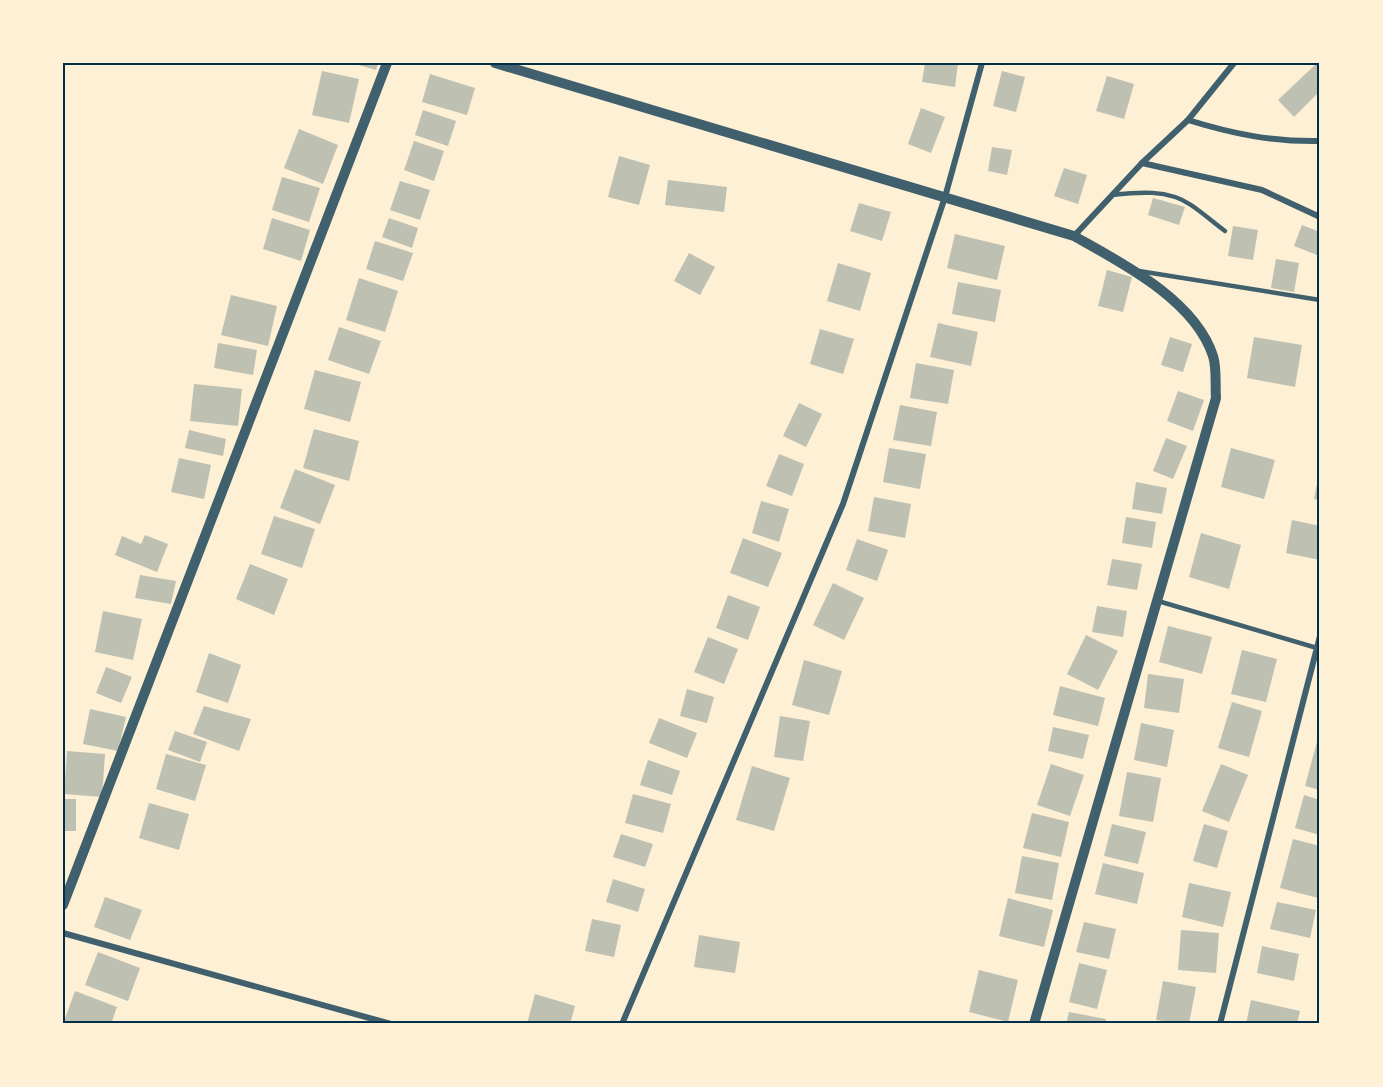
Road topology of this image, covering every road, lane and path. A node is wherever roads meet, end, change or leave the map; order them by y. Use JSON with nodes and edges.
{"nodes":[{"id":1,"x":387,"y":63,"type":"edge"},
{"id":2,"x":495,"y":63,"type":"edge"},
{"id":3,"x":982,"y":63,"type":"edge"},
{"id":4,"x":1234,"y":63,"type":"edge"},
{"id":5,"x":1188,"y":120,"type":"junction"},
{"id":6,"x":1320,"y":141,"type":"edge"},
{"id":7,"x":1142,"y":163,"type":"junction"},
{"id":8,"x":1112,"y":195,"type":"junction"},
{"id":9,"x":945,"y":196,"type":"junction"},
{"id":10,"x":1320,"y":217,"type":"edge"},
{"id":11,"x":1226,"y":231,"type":"dead end"},
{"id":12,"x":1074,"y":236,"type":"junction"},
{"id":13,"x":1136,"y":270,"type":"junction"},
{"id":14,"x":1320,"y":300,"type":"edge"},
{"id":15,"x":1157,"y":601,"type":"junction"},
{"id":16,"x":1320,"y":636,"type":"edge"},
{"id":17,"x":1317,"y":648,"type":"junction"},
{"id":18,"x":63,"y":905,"type":"edge"},
{"id":19,"x":63,"y":933,"type":"edge"},
{"id":20,"x":391,"y":1024,"type":"edge"},
{"id":21,"x":622,"y":1024,"type":"edge"},
{"id":22,"x":1034,"y":1024,"type":"edge"},
{"id":23,"x":1220,"y":1024,"type":"edge"}],
"edges":[{"from":1,"to":18,"type":"street"},
{"from":2,"to":9,"type":"street"},
{"from":3,"to":9,"type":"street"},
{"from":4,"to":5,"type":"street"},
{"from":5,"to":6,"type":"street"},
{"from":5,"to":7,"type":"street"},
{"from":7,"to":8,"type":"street"},
{"from":7,"to":10,"type":"street"},
{"from":8,"to":11,"type":"lane"},
{"from":8,"to":12,"type":"street"},
{"from":9,"to":12,"type":"street"},
{"from":9,"to":21,"type":"street"},
{"from":12,"to":13,"type":"street"},
{"from":13,"to":14,"type":"lane"},
{"from":13,"to":15,"type":"street"},
{"from":15,"to":17,"type":"lane"},
{"from":15,"to":22,"type":"street"},
{"from":16,"to":17,"type":"street"},
{"from":17,"to":23,"type":"street"},
{"from":19,"to":20,"type":"street"}]}
